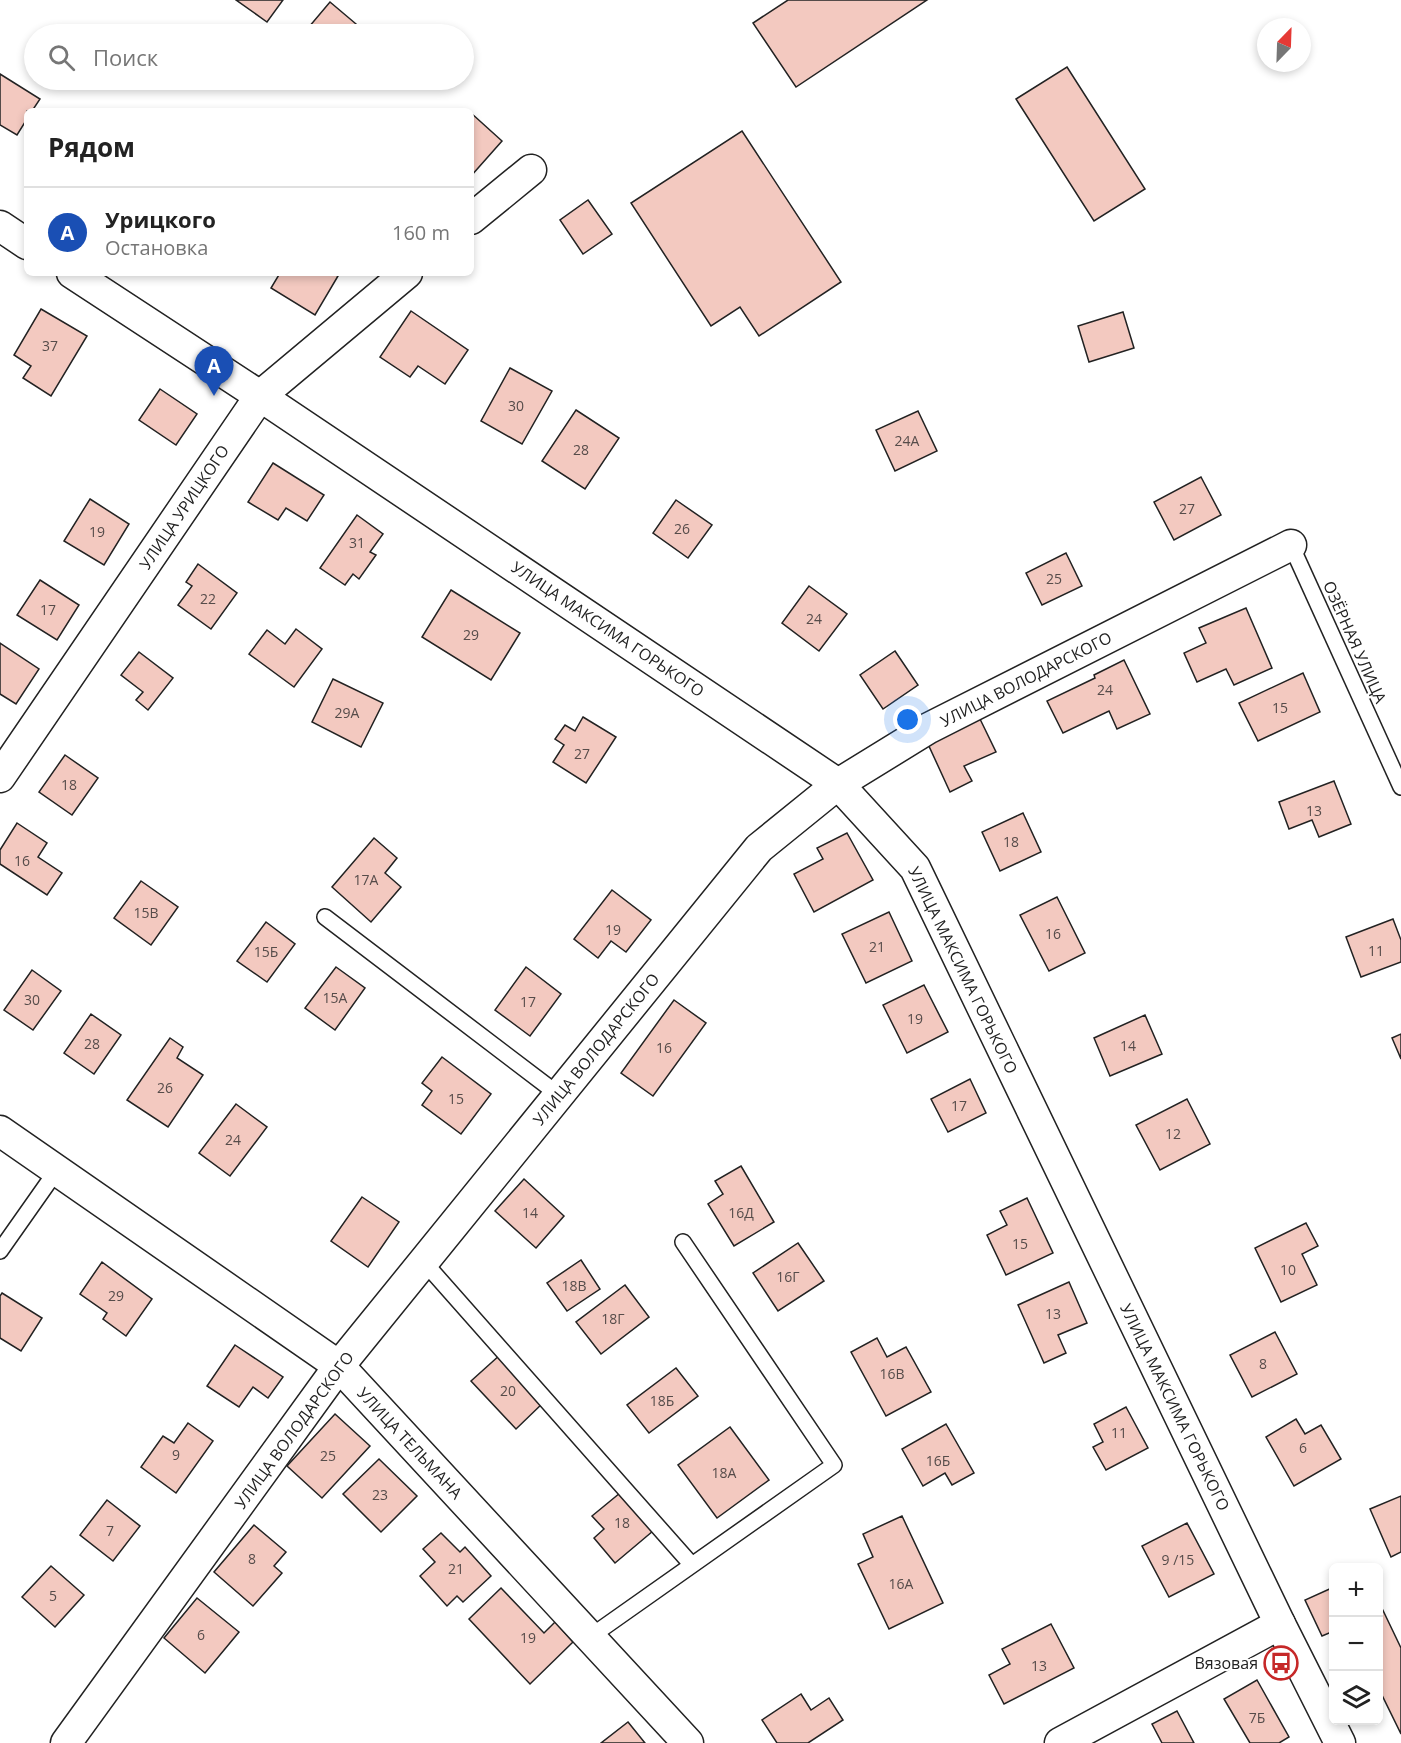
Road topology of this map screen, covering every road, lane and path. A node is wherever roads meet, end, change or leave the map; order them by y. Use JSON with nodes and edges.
{"nodes":[{"id":1,"x":531,"y":170,"type":"dead end"},
{"id":2,"x":474,"y":217,"type":"edge"},
{"id":3,"x":0,"y":226,"type":"edge"},
{"id":4,"x":24,"y":242,"type":"edge"},
{"id":5,"x":77,"y":276,"type":"edge"},
{"id":6,"x":403,"y":276,"type":"edge"},
{"id":7,"x":260,"y":396,"type":"junction"},
{"id":8,"x":1291,"y":545,"type":"joint"},
{"id":9,"x":0,"y":777,"type":"edge"},
{"id":10,"x":838,"y":784,"type":"junction"},
{"id":11,"x":1401,"y":787,"type":"edge"},
{"id":12,"x":325,"y":917,"type":"dead end"},
{"id":13,"x":559,"y":1095,"type":"junction"},
{"id":14,"x":0,"y":1131,"type":"edge"},
{"id":15,"x":57,"y":1170,"type":"junction"},
{"id":16,"x":683,"y":1242,"type":"dead end"},
{"id":17,"x":0,"y":1251,"type":"edge"},
{"id":18,"x":424,"y":1262,"type":"junction"},
{"id":19,"x":339,"y":1366,"type":"junction"},
{"id":20,"x":691,"y":1564,"type":"junction"},
{"id":21,"x":1280,"y":1624,"type":"junction"},
{"id":22,"x":590,"y":1637,"type":"junction"},
{"id":23,"x":66,"y":1743,"type":"edge"},
{"id":24,"x":688,"y":1743,"type":"edge"},
{"id":25,"x":1060,"y":1743,"type":"edge"},
{"id":26,"x":1340,"y":1743,"type":"edge"}],
"edges":[{"from":1,"to":2,"type":"street"},
{"from":3,"to":4,"type":"street"},
{"from":5,"to":7,"type":"street","name":"УЛИЦА МАКСИМА ГОРЬКОГО"},
{"from":6,"to":7,"type":"street","name":"УЛИЦА УРИЦКОГО"},
{"from":7,"to":9,"type":"street","name":"УЛИЦА УРИЦКОГО"},
{"from":7,"to":10,"type":"street","name":"УЛИЦА МАКСИМА ГОРЬКОГО"},
{"from":8,"to":10,"type":"street","name":"УЛИЦА ВОЛОДАРСКОГО"},
{"from":8,"to":11,"type":"lane","name":"ОЗЁРНАЯ УЛИЦА"},
{"from":10,"to":13,"type":"street","name":"УЛИЦА ВОЛОДАРСКОГО"},
{"from":10,"to":21,"type":"street","name":"УЛИЦА МАКСИМА ГОРЬКОГО"},
{"from":12,"to":13,"type":"lane"},
{"from":13,"to":18,"type":"street","name":"УЛИЦА ВОЛОДАРСКОГО"},
{"from":14,"to":15,"type":"street","name":"УЛИЦА ТЕЛЬМАНА"},
{"from":15,"to":17,"type":"lane"},
{"from":15,"to":19,"type":"street","name":"УЛИЦА ТЕЛЬМАНА"},
{"from":16,"to":20,"type":"lane"},
{"from":18,"to":19,"type":"street","name":"УЛИЦА ВОЛОДАРСКОГО"},
{"from":18,"to":20,"type":"lane"},
{"from":19,"to":22,"type":"street","name":"УЛИЦА ТЕЛЬМАНА"},
{"from":19,"to":23,"type":"street","name":"УЛИЦА ВОЛОДАРСКОГО"},
{"from":20,"to":22,"type":"lane"},
{"from":21,"to":25,"type":"street"},
{"from":21,"to":26,"type":"street","name":"УЛИЦА МАКСИМА ГОРЬКОГО"},
{"from":22,"to":24,"type":"street","name":"УЛИЦА ТЕЛЬМАНА"}]}
